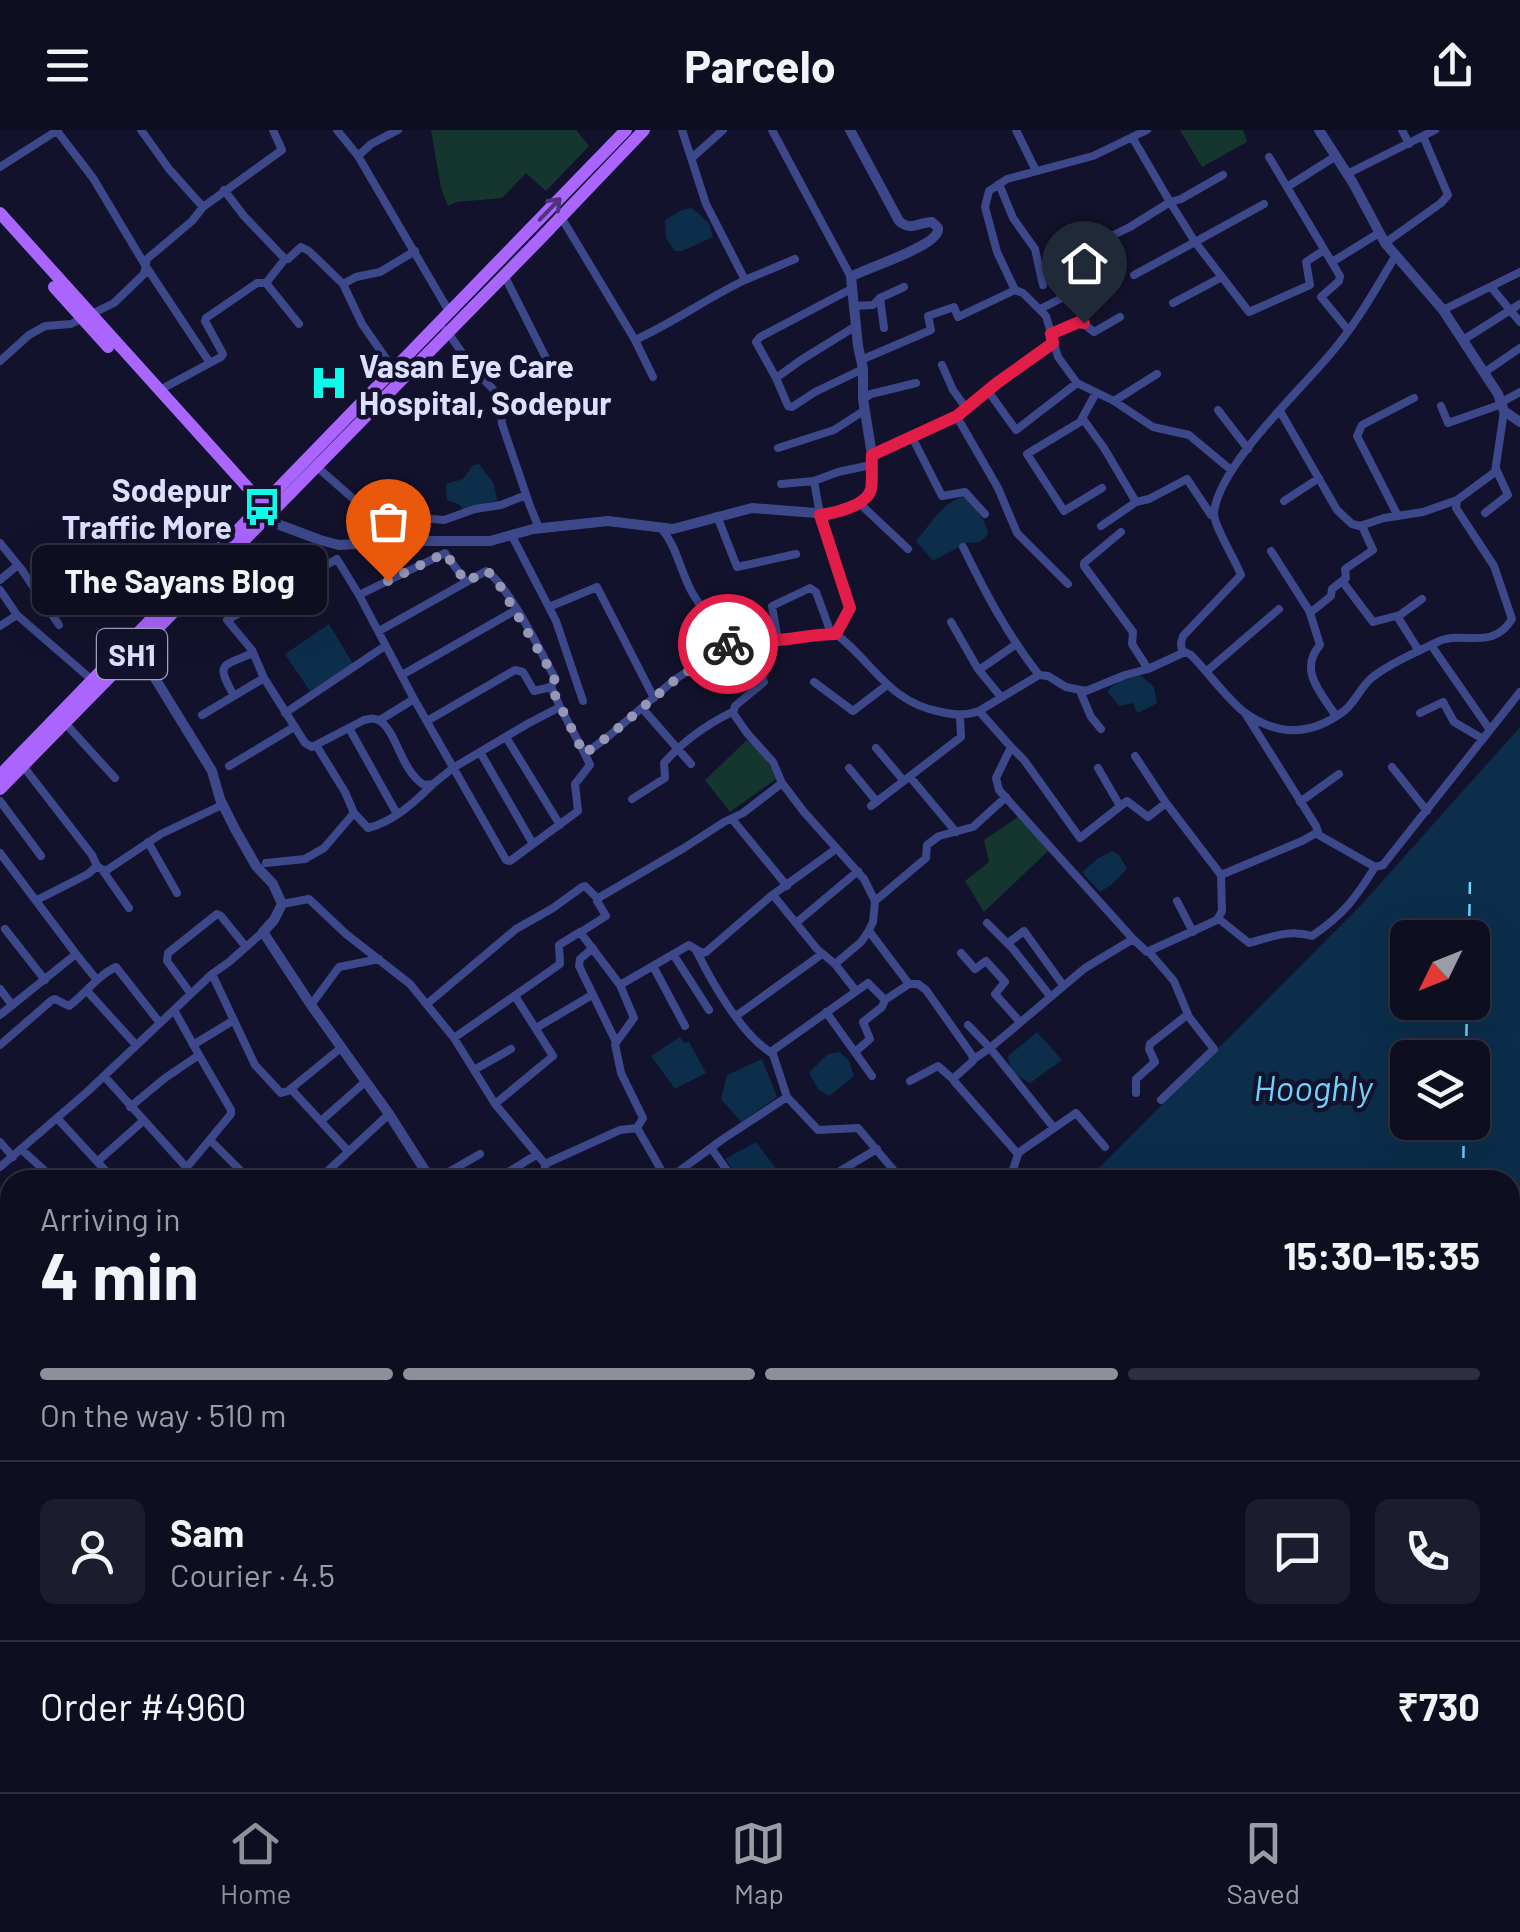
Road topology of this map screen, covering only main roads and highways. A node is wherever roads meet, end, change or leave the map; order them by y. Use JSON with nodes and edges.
{"nodes":[{"id":1,"x":626,"y":130,"type":"edge"},
{"id":2,"x":644,"y":130,"type":"edge"},
{"id":3,"x":0,"y":213,"type":"edge"},
{"id":4,"x":0,"y":225,"type":"edge"},
{"id":5,"x":86,"y":317,"type":"junction"},
{"id":6,"x":448,"y":323,"type":"junction"},
{"id":7,"x":265,"y":514,"type":"junction"},
{"id":8,"x":230,"y":546,"type":"junction"},
{"id":9,"x":0,"y":776,"type":"edge"},
{"id":10,"x":0,"y":789,"type":"edge"}],
"edges":[{"from":6,"to":1,"type":"main road","number":"SH1","one_way":true},
{"from":2,"to":6,"type":"main road","number":"SH1"},
{"from":3,"to":5,"type":"main road"},
{"from":4,"to":5,"type":"main road"},
{"from":5,"to":7,"type":"main road"},
{"from":5,"to":7,"type":"main road"},
{"from":6,"to":7,"type":"main road","number":"SH1"},
{"from":6,"to":7,"type":"main road","number":"SH1"},
{"from":7,"to":8,"type":"main road","number":"SH1"},
{"from":8,"to":9,"type":"main road","number":"SH1"},
{"from":8,"to":10,"type":"main road","number":"SH1"}]}
